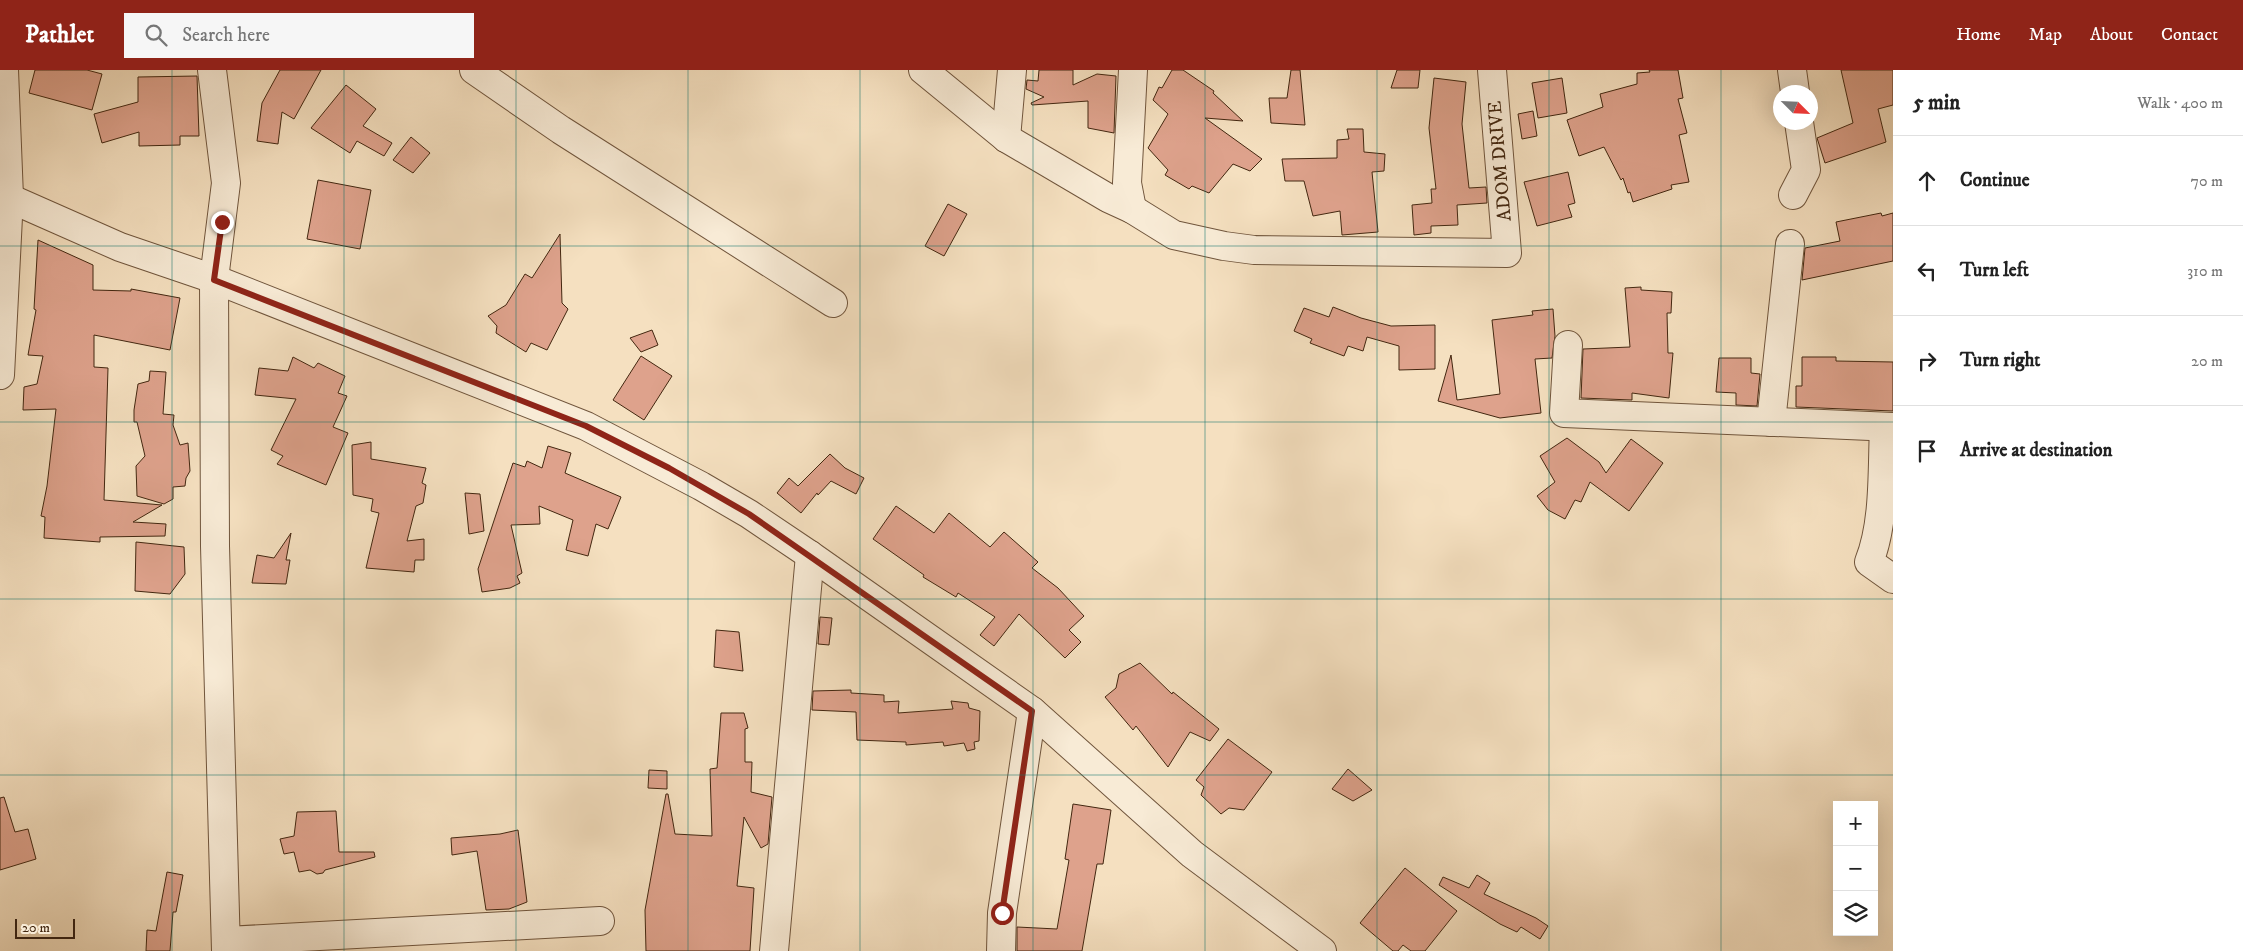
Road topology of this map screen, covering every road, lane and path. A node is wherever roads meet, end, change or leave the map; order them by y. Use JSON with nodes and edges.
{"nodes":[{"id":1,"x":4,"y":70,"type":"edge"},
{"id":2,"x":212,"y":70,"type":"edge"},
{"id":3,"x":474,"y":70,"type":"edge"},
{"id":4,"x":923,"y":70,"type":"edge"},
{"id":5,"x":1012,"y":70,"type":"edge"},
{"id":6,"x":1133,"y":70,"type":"edge"},
{"id":7,"x":1492,"y":70,"type":"edge"},
{"id":8,"x":1792,"y":70,"type":"edge"},
{"id":9,"x":1794,"y":85,"type":"edge"},
{"id":10,"x":1800,"y":130,"type":"edge"},
{"id":11,"x":1006,"y":138,"type":"junction"},
{"id":12,"x":4,"y":195,"type":"edge"},
{"id":13,"x":1793,"y":195,"type":"dead end"},
{"id":14,"x":1132,"y":209,"type":"junction"},
{"id":15,"x":1790,"y":244,"type":"dead end"},
{"id":16,"x":214,"y":280,"type":"junction"},
{"id":17,"x":833,"y":303,"type":"dead end"},
{"id":18,"x":1568,"y":345,"type":"dead end"},
{"id":19,"x":0,"y":375,"type":"edge"},
{"id":20,"x":1770,"y":422,"type":"junction"},
{"id":21,"x":1889,"y":427,"type":"edge"},
{"id":22,"x":810,"y":555,"type":"junction"},
{"id":23,"x":1893,"y":579,"type":"edge"},
{"id":24,"x":1032,"y":711,"type":"junction"},
{"id":25,"x":600,"y":921,"type":"dead end"},
{"id":26,"x":226,"y":946,"type":"edge"},
{"id":27,"x":774,"y":951,"type":"edge"},
{"id":28,"x":1000,"y":951,"type":"edge"},
{"id":29,"x":1322,"y":951,"type":"edge"}],
"edges":[{"from":1,"to":12,"type":"street"},
{"from":2,"to":16,"type":"street"},
{"from":3,"to":17,"type":"street"},
{"from":4,"to":11,"type":"street"},
{"from":5,"to":11,"type":"street"},
{"from":6,"to":14,"type":"street"},
{"from":7,"to":14,"type":"street","name":"ADOM DRIVE"},
{"from":8,"to":9,"type":"street"},
{"from":10,"to":13,"type":"street"},
{"from":11,"to":14,"type":"street"},
{"from":12,"to":16,"type":"street"},
{"from":12,"to":19,"type":"street"},
{"from":15,"to":20,"type":"street"},
{"from":16,"to":22,"type":"street"},
{"from":16,"to":26,"type":"street"},
{"from":18,"to":20,"type":"street"},
{"from":20,"to":21,"type":"street"},
{"from":21,"to":23,"type":"street"},
{"from":22,"to":24,"type":"street"},
{"from":22,"to":27,"type":"street"},
{"from":24,"to":28,"type":"street"},
{"from":24,"to":29,"type":"street"},
{"from":25,"to":26,"type":"street"}]}
